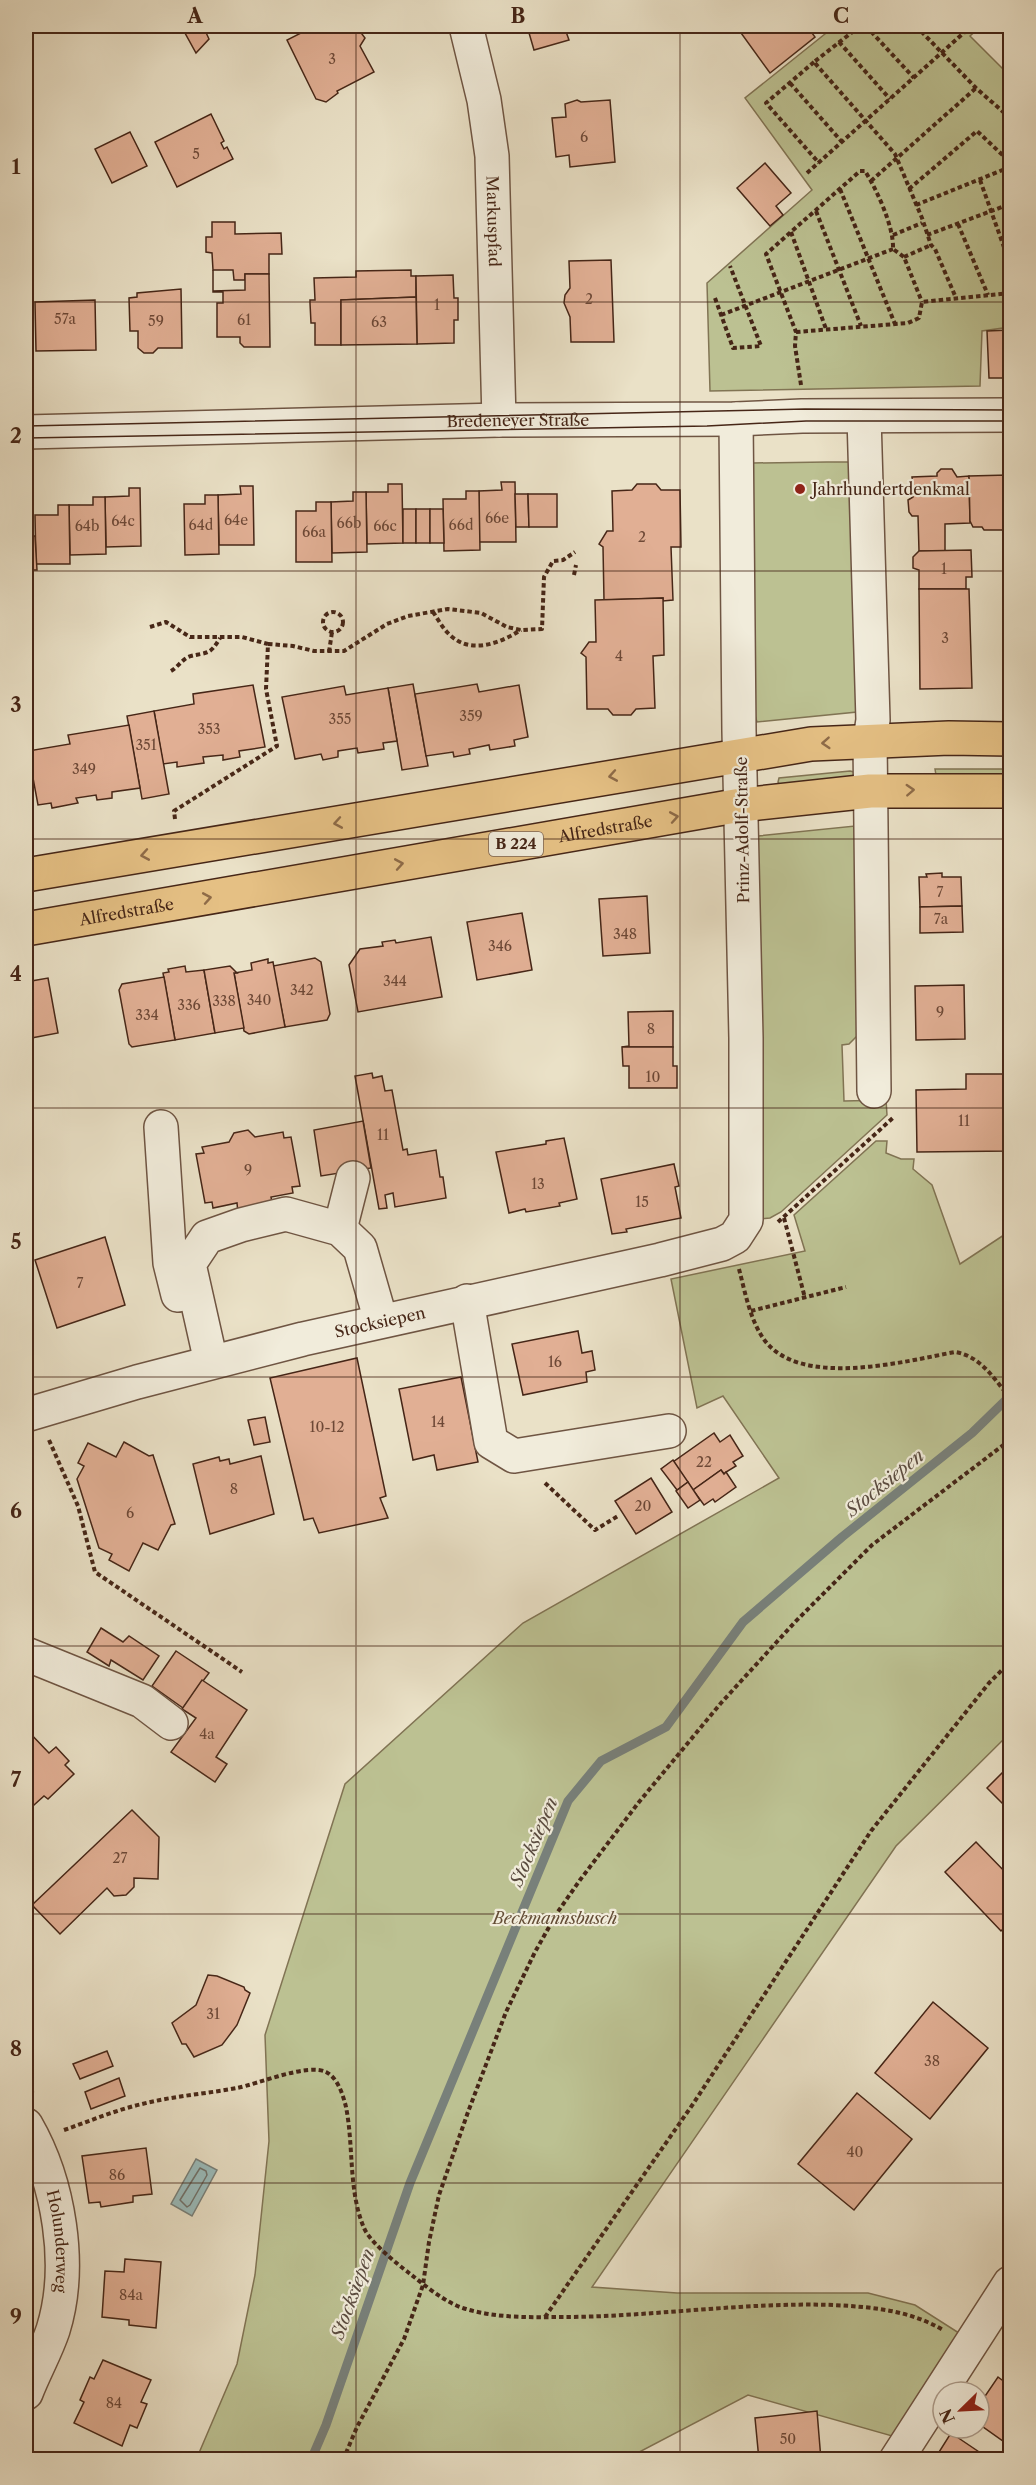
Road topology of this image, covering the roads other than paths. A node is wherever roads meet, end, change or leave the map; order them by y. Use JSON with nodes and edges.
{"nodes":[{"id":1,"x":466,"y":26,"type":"edge"},
{"id":2,"x":1011,"y":415,"type":"edge"},
{"id":3,"x":864,"y":417,"type":"junction"},
{"id":4,"x":736,"y":419,"type":"junction"},
{"id":5,"x":499,"y":420,"type":"junction"},
{"id":6,"x":26,"y":432,"type":"edge"},
{"id":7,"x":1011,"y":739,"type":"edge"},
{"id":8,"x":870,"y":741,"type":"junction"},
{"id":9,"x":741,"y":755,"type":"junction"},
{"id":10,"x":870,"y":791,"type":"junction"},
{"id":11,"x":1011,"y":791,"type":"edge"},
{"id":12,"x":741,"y":805,"type":"junction"},
{"id":13,"x":26,"y":875,"type":"edge"},
{"id":14,"x":26,"y":929,"type":"edge"},
{"id":15,"x":874,"y":1091,"type":"road end"},
{"id":16,"x":161,"y":1127,"type":"dead end"},
{"id":17,"x":353,"y":1178,"type":"dead end"},
{"id":18,"x":340,"y":1230,"type":"junction"},
{"id":19,"x":735,"y":1237,"type":"joint"},
{"id":20,"x":467,"y":1301,"type":"junction"},
{"id":21,"x":381,"y":1322,"type":"junction"},
{"id":22,"x":203,"y":1364,"type":"junction"},
{"id":23,"x":36,"y":1424,"type":"edge"},
{"id":24,"x":669,"y":1431,"type":"dead end"},
{"id":25,"x":26,"y":1654,"type":"edge"},
{"id":26,"x":171,"y":1723,"type":"dead end"},
{"id":27,"x":30,"y":2132,"type":"edge"},
{"id":28,"x":1011,"y":2283,"type":"edge"},
{"id":29,"x":26,"y":2393,"type":"edge"},
{"id":30,"x":896,"y":2460,"type":"edge"}],
"edges":[{"from":1,"to":5,"type":"street","name":"Markuspfad"},
{"from":2,"to":3,"type":"street","name":"Bredeneyer Straße"},
{"from":3,"to":4,"type":"street","name":"Bredeneyer Straße"},
{"from":3,"to":8,"type":"street"},
{"from":4,"to":5,"type":"street","name":"Bredeneyer Straße"},
{"from":4,"to":9,"type":"street","name":"Prinz-Adolf-Straße"},
{"from":5,"to":6,"type":"street","name":"Bredeneyer Straße"},
{"from":7,"to":8,"type":"main road"},
{"from":8,"to":9,"type":"main road","one_way":true},
{"from":8,"to":10,"type":"street"},
{"from":9,"to":12,"type":"street","name":"Prinz-Adolf-Straße"},
{"from":9,"to":13,"type":"main road","one_way":true},
{"from":10,"to":11,"type":"main road","name":"Alfredstraße","number":"B 224","one_way":true},
{"from":10,"to":12,"type":"main road","name":"Alfredstraße","number":"B 224"},
{"from":10,"to":15,"type":"street"},
{"from":14,"to":12,"type":"main road","name":"Alfredstraße","number":"B 224","one_way":true},
{"from":12,"to":19,"type":"street","name":"Prinz-Adolf-Straße"},
{"from":16,"to":22,"type":"street"},
{"from":17,"to":18,"type":"street"},
{"from":18,"to":21,"type":"street"},
{"from":18,"to":22,"type":"street"},
{"from":19,"to":20,"type":"street","name":"Stocksiepen"},
{"from":20,"to":21,"type":"street","name":"Stocksiepen"},
{"from":20,"to":24,"type":"street"},
{"from":21,"to":22,"type":"street","name":"Stocksiepen"},
{"from":22,"to":23,"type":"street","name":"Stocksiepen"},
{"from":25,"to":26,"type":"street"},
{"from":27,"to":29,"type":"street","name":"Holunderweg"},
{"from":28,"to":30,"type":"street"}]}
